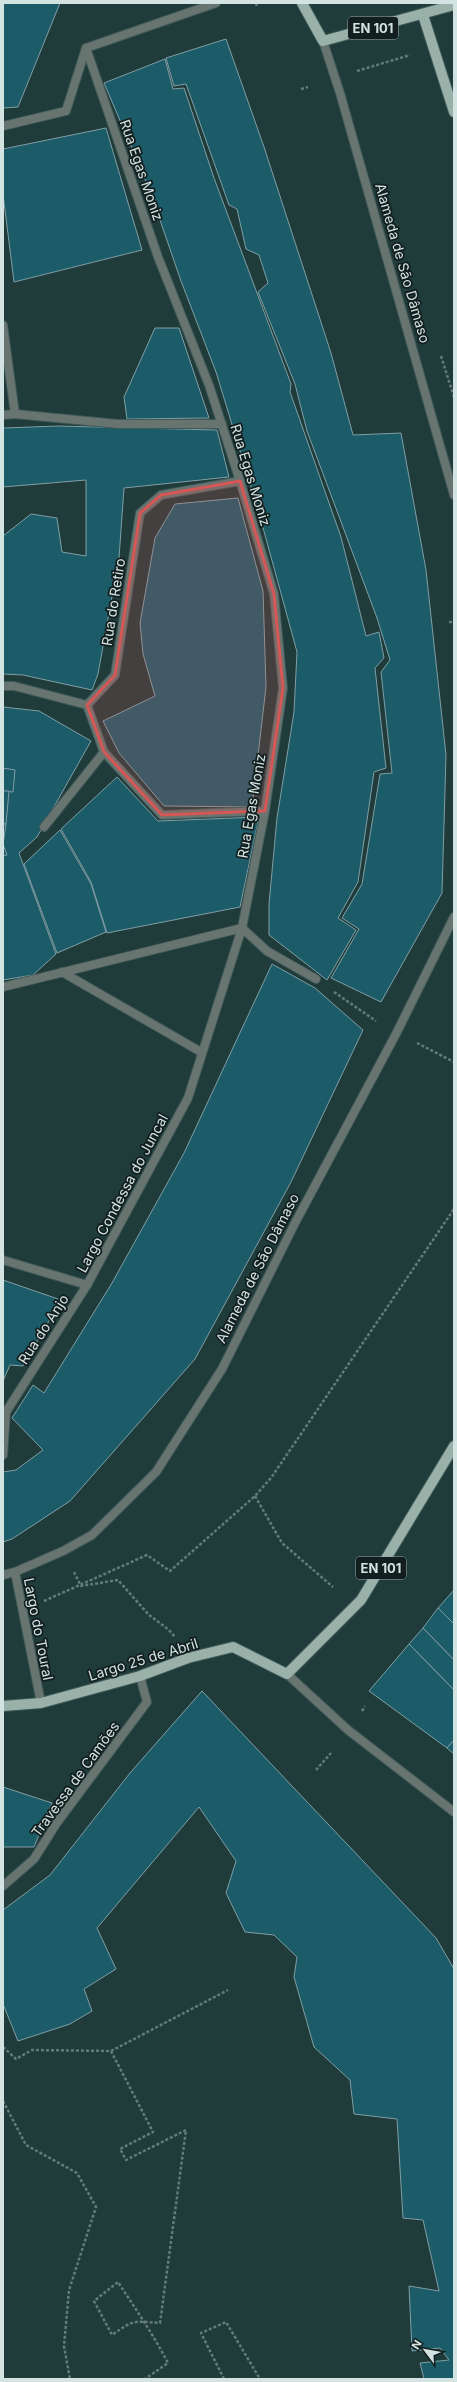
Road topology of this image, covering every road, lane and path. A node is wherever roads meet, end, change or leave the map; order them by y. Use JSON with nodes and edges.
{"nodes":[{"id":1,"x":216,"y":3,"type":"edge"},
{"id":2,"x":256,"y":3,"type":"edge"},
{"id":3,"x":302,"y":3,"type":"edge"},
{"id":4,"x":454,"y":5,"type":"edge"},
{"id":5,"x":257,"y":7,"type":"dead end"},
{"id":6,"x":423,"y":15,"type":"junction"},
{"id":7,"x":323,"y":41,"type":"junction"},
{"id":8,"x":86,"y":48,"type":"junction"},
{"id":9,"x":414,"y":54,"type":"dead end"},
{"id":10,"x":353,"y":72,"type":"dead end"},
{"id":11,"x":308,"y":87,"type":"dead end"},
{"id":12,"x":301,"y":89,"type":"dead end"},
{"id":13,"x":454,"y":112,"type":"edge"},
{"id":14,"x":3,"y":126,"type":"edge"},
{"id":15,"x":3,"y":326,"type":"edge"},
{"id":16,"x":3,"y":414,"type":"edge"},
{"id":17,"x":15,"y":414,"type":"junction"},
{"id":18,"x":222,"y":424,"type":"junction"},
{"id":19,"x":240,"y":481,"type":"junction"},
{"id":20,"x":454,"y":495,"type":"edge"},
{"id":21,"x":449,"y":622,"type":"dead end"},
{"id":22,"x":454,"y":622,"type":"edge"},
{"id":23,"x":3,"y":686,"type":"edge"},
{"id":24,"x":87,"y":705,"type":"junction"},
{"id":25,"x":104,"y":752,"type":"junction"},
{"id":26,"x":265,"y":811,"type":"junction"},
{"id":27,"x":44,"y":827,"type":"dead end"},
{"id":28,"x":454,"y":917,"type":"edge"},
{"id":29,"x":242,"y":928,"type":"junction"},
{"id":30,"x":62,"y":972,"type":"junction"},
{"id":31,"x":316,"y":979,"type":"joint"},
{"id":32,"x":3,"y":987,"type":"edge"},
{"id":33,"x":363,"y":1012,"type":"dead end"},
{"id":34,"x":413,"y":1041,"type":"dead end"},
{"id":35,"x":202,"y":1052,"type":"junction"},
{"id":36,"x":454,"y":1062,"type":"edge"},
{"id":37,"x":454,"y":1209,"type":"edge"},
{"id":38,"x":3,"y":1260,"type":"edge"},
{"id":39,"x":87,"y":1285,"type":"junction"},
{"id":40,"x":454,"y":1446,"type":"edge"},
{"id":41,"x":3,"y":1455,"type":"edge"},
{"id":42,"x":256,"y":1496,"type":"junction"},
{"id":43,"x":74,"y":1570,"type":"dead end"},
{"id":44,"x":15,"y":1572,"type":"junction"},
{"id":45,"x":3,"y":1575,"type":"edge"},
{"id":46,"x":81,"y":1586,"type":"junction"},
{"id":47,"x":333,"y":1587,"type":"dead end"},
{"id":48,"x":44,"y":1601,"type":"dead end"},
{"id":49,"x":178,"y":1641,"type":"dead end"},
{"id":50,"x":287,"y":1674,"type":"junction"},
{"id":51,"x":140,"y":1676,"type":"junction"},
{"id":52,"x":40,"y":1703,"type":"junction"},
{"id":53,"x":3,"y":1706,"type":"edge"},
{"id":54,"x":332,"y":1753,"type":"dead end"},
{"id":55,"x":316,"y":1770,"type":"dead end"},
{"id":56,"x":454,"y":1812,"type":"edge"},
{"id":57,"x":3,"y":1886,"type":"edge"},
{"id":58,"x":228,"y":1990,"type":"dead end"},
{"id":59,"x":3,"y":2047,"type":"edge"},
{"id":60,"x":111,"y":2051,"type":"junction"},
{"id":61,"x":3,"y":2101,"type":"edge"},
{"id":62,"x":144,"y":2322,"type":"junction"},
{"id":63,"x":70,"y":2379,"type":"edge"},
{"id":64,"x":145,"y":2379,"type":"edge"},
{"id":65,"x":224,"y":2379,"type":"edge"},
{"id":66,"x":260,"y":2379,"type":"edge"}],
"edges":[{"from":1,"to":8,"type":"street"},
{"from":2,"to":5,"type":"path"},
{"from":3,"to":7,"type":"main road"},
{"from":4,"to":6,"type":"main road","number":"EN 101"},
{"from":6,"to":7,"type":"main road","number":"EN 101"},
{"from":6,"to":13,"type":"main road"},
{"from":7,"to":20,"type":"street","name":"Alameda de São Dâmaso"},
{"from":8,"to":14,"type":"street"},
{"from":8,"to":18,"type":"street","name":"Rua Egas Moniz"},
{"from":9,"to":10,"type":"path"},
{"from":11,"to":12,"type":"path"},
{"from":15,"to":17,"type":"street"},
{"from":16,"to":17,"type":"street"},
{"from":17,"to":18,"type":"street"},
{"from":18,"to":19,"type":"street","name":"Rua Egas Moniz"},
{"from":19,"to":24,"type":"street","name":"Rua do Retiro"},
{"from":19,"to":26,"type":"street","name":"Rua Egas Moniz"},
{"from":21,"to":22,"type":"path"},
{"from":23,"to":24,"type":"street"},
{"from":24,"to":25,"type":"street"},
{"from":25,"to":26,"type":"street"},
{"from":25,"to":27,"type":"street"},
{"from":26,"to":29,"type":"street","name":"Rua Egas Moniz"},
{"from":28,"to":44,"type":"street","name":"Alameda de São Dâmaso"},
{"from":29,"to":30,"type":"street"},
{"from":29,"to":31,"type":"street"},
{"from":29,"to":35,"type":"street","name":"Largo Condessa do Juncal"},
{"from":30,"to":32,"type":"street"},
{"from":30,"to":35,"type":"street"},
{"from":31,"to":33,"type":"path"},
{"from":34,"to":36,"type":"path"},
{"from":35,"to":39,"type":"street","name":"Largo Condessa do Juncal"},
{"from":37,"to":42,"type":"path"},
{"from":38,"to":39,"type":"street","name":"Largo Condessa do Juncal"},
{"from":39,"to":41,"type":"street","name":"Rua do Anjo"},
{"from":40,"to":50,"type":"main road","number":"EN 101"},
{"from":42,"to":46,"type":"path"},
{"from":42,"to":47,"type":"path"},
{"from":43,"to":46,"type":"path"},
{"from":44,"to":45,"type":"street","name":"Largo do Toural"},
{"from":44,"to":52,"type":"street","name":"Largo do Toural"},
{"from":46,"to":48,"type":"path"},
{"from":46,"to":49,"type":"path"},
{"from":50,"to":51,"type":"main road","name":"Largo 25 de Abril"},
{"from":50,"to":56,"type":"street"},
{"from":51,"to":52,"type":"main road","name":"Largo 25 de Abril"},
{"from":51,"to":57,"type":"street","name":"Travessa de Camões"},
{"from":52,"to":53,"type":"main road","name":"Largo 25 de Abril"},
{"from":54,"to":55,"type":"path"},
{"from":58,"to":60,"type":"path"},
{"from":59,"to":60,"type":"path"},
{"from":60,"to":62,"type":"path"},
{"from":61,"to":63,"type":"path"},
{"from":62,"to":62,"type":"path"},
{"from":62,"to":64,"type":"path"},
{"from":65,"to":66,"type":"path"}]}
